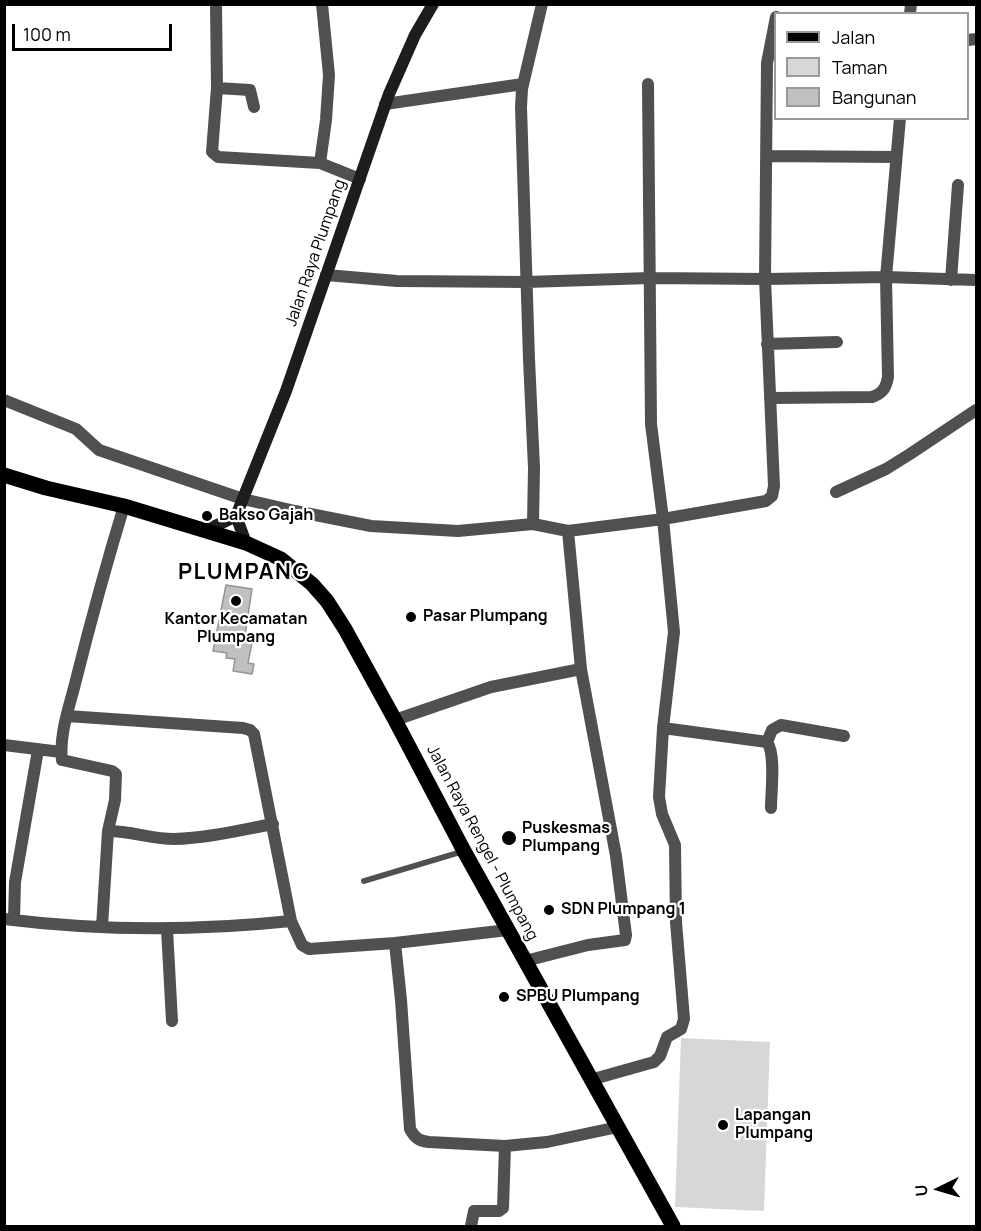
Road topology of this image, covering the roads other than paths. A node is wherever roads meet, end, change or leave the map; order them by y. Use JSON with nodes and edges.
{"nodes":[{"id":1,"x":216,"y":4,"type":"edge"},
{"id":2,"x":322,"y":4,"type":"edge"},
{"id":3,"x":433,"y":4,"type":"edge"},
{"id":4,"x":542,"y":4,"type":"edge"},
{"id":5,"x":774,"y":35,"type":"edge"},
{"id":6,"x":771,"y":64,"type":"edge"},
{"id":7,"x":523,"y":84,"type":"junction"},
{"id":8,"x":648,"y":84,"type":"dead end"},
{"id":9,"x":217,"y":88,"type":"junction"},
{"id":10,"x":385,"y":104,"type":"junction"},
{"id":11,"x":254,"y":107,"type":"dead end"},
{"id":12,"x":900,"y":120,"type":"edge"},
{"id":13,"x":766,"y":156,"type":"junction"},
{"id":14,"x":896,"y":157,"type":"junction"},
{"id":15,"x":320,"y":163,"type":"junction"},
{"id":16,"x":360,"y":179,"type":"junction"},
{"id":17,"x":958,"y":185,"type":"dead end"},
{"id":18,"x":326,"y":276,"type":"junction"},
{"id":19,"x":650,"y":278,"type":"junction"},
{"id":20,"x":886,"y":278,"type":"junction"},
{"id":21,"x":765,"y":279,"type":"junction"},
{"id":22,"x":951,"y":280,"type":"junction"},
{"id":23,"x":976,"y":280,"type":"edge"},
{"id":24,"x":527,"y":282,"type":"junction"},
{"id":25,"x":837,"y":342,"type":"dead end"},
{"id":26,"x":767,"y":344,"type":"junction"},
{"id":27,"x":771,"y":398,"type":"junction"},
{"id":28,"x":4,"y":400,"type":"edge"},
{"id":29,"x":976,"y":410,"type":"edge"},
{"id":30,"x":4,"y":475,"type":"edge"},
{"id":31,"x":836,"y":492,"type":"dead end"},
{"id":32,"x":243,"y":499,"type":"junction"},
{"id":33,"x":124,"y":506,"type":"junction"},
{"id":34,"x":236,"y":516,"type":"junction"},
{"id":35,"x":663,"y":519,"type":"junction"},
{"id":36,"x":533,"y":524,"type":"junction"},
{"id":37,"x":207,"y":530,"type":"junction"},
{"id":38,"x":568,"y":531,"type":"junction"},
{"id":39,"x":246,"y":543,"type":"junction"},
{"id":40,"x":581,"y":669,"type":"junction"},
{"id":41,"x":67,"y":716,"type":"junction"},
{"id":42,"x":395,"y":720,"type":"junction"},
{"id":43,"x":663,"y":728,"type":"junction"},
{"id":44,"x":844,"y":736,"type":"dead end"},
{"id":45,"x":767,"y":742,"type":"junction"},
{"id":46,"x":4,"y":745,"type":"edge"},
{"id":47,"x":38,"y":750,"type":"junction"},
{"id":48,"x":61,"y":752,"type":"junction"},
{"id":49,"x":771,"y":808,"type":"dead end"},
{"id":50,"x":273,"y":824,"type":"junction"},
{"id":51,"x":108,"y":831,"type":"junction"},
{"id":52,"x":464,"y":851,"type":"junction"},
{"id":53,"x":364,"y":881,"type":"dead end"},
{"id":54,"x":9,"y":920,"type":"edge"},
{"id":55,"x":291,"y":921,"type":"junction"},
{"id":56,"x":102,"y":927,"type":"junction"},
{"id":57,"x":167,"y":928,"type":"junction"},
{"id":58,"x":508,"y":930,"type":"junction"},
{"id":59,"x":395,"y":943,"type":"junction"},
{"id":60,"x":525,"y":961,"type":"junction"},
{"id":61,"x":172,"y":1021,"type":"dead end"},
{"id":62,"x":590,"y":1080,"type":"junction"},
{"id":63,"x":618,"y":1127,"type":"junction"},
{"id":64,"x":505,"y":1146,"type":"junction"},
{"id":65,"x":471,"y":1227,"type":"edge"},
{"id":66,"x":674,"y":1227,"type":"edge"}],
"edges":[{"from":1,"to":9,"type":"street"},
{"from":2,"to":15,"type":"street"},
{"from":3,"to":10,"type":"street","name":"Jalan Raya Plumpang"},
{"from":4,"to":7,"type":"street"},
{"from":5,"to":6,"type":"street"},
{"from":6,"to":13,"type":"street"},
{"from":7,"to":10,"type":"street"},
{"from":7,"to":24,"type":"street"},
{"from":8,"to":19,"type":"street"},
{"from":9,"to":11,"type":"street"},
{"from":9,"to":15,"type":"street"},
{"from":10,"to":16,"type":"street","name":"Jalan Raya Plumpang"},
{"from":12,"to":14,"type":"street"},
{"from":13,"to":14,"type":"street"},
{"from":13,"to":21,"type":"street"},
{"from":14,"to":20,"type":"street"},
{"from":15,"to":16,"type":"street"},
{"from":16,"to":18,"type":"street","name":"Jalan Raya Plumpang"},
{"from":17,"to":22,"type":"street"},
{"from":18,"to":24,"type":"street"},
{"from":18,"to":32,"type":"street","name":"Jalan Raya Plumpang"},
{"from":19,"to":21,"type":"street"},
{"from":19,"to":24,"type":"street"},
{"from":19,"to":35,"type":"street"},
{"from":20,"to":21,"type":"street"},
{"from":20,"to":22,"type":"street"},
{"from":20,"to":27,"type":"street"},
{"from":21,"to":26,"type":"street"},
{"from":22,"to":23,"type":"street"},
{"from":24,"to":36,"type":"street"},
{"from":25,"to":26,"type":"street"},
{"from":26,"to":27,"type":"street"},
{"from":27,"to":35,"type":"street"},
{"from":28,"to":32,"type":"street"},
{"from":29,"to":31,"type":"street"},
{"from":30,"to":33,"type":"main road","name":"Jalan Raya Rengel - Plumpang"},
{"from":32,"to":34,"type":"street","name":"Jalan Raya Plumpang"},
{"from":32,"to":36,"type":"street"},
{"from":33,"to":37,"type":"main road","name":"Jalan Raya Rengel - Plumpang"},
{"from":33,"to":41,"type":"street"},
{"from":34,"to":37,"type":"street"},
{"from":34,"to":39,"type":"street"},
{"from":35,"to":38,"type":"street"},
{"from":35,"to":43,"type":"street"},
{"from":36,"to":38,"type":"street"},
{"from":37,"to":39,"type":"main road","name":"Jalan Raya Rengel - Plumpang"},
{"from":38,"to":40,"type":"street"},
{"from":39,"to":42,"type":"main road","name":"Jalan Raya Rengel - Plumpang"},
{"from":40,"to":42,"type":"street"},
{"from":40,"to":60,"type":"street"},
{"from":41,"to":48,"type":"street"},
{"from":41,"to":50,"type":"street"},
{"from":42,"to":52,"type":"main road","name":"Jalan Raya Rengel - Plumpang"},
{"from":43,"to":45,"type":"street"},
{"from":43,"to":62,"type":"street"},
{"from":44,"to":45,"type":"street"},
{"from":45,"to":49,"type":"street"},
{"from":46,"to":47,"type":"street"},
{"from":47,"to":48,"type":"street"},
{"from":47,"to":54,"type":"street"},
{"from":48,"to":51,"type":"street"},
{"from":50,"to":51,"type":"street"},
{"from":50,"to":55,"type":"street"},
{"from":51,"to":56,"type":"street"},
{"from":52,"to":53,"type":"lane"},
{"from":52,"to":58,"type":"main road","name":"Jalan Raya Rengel - Plumpang"},
{"from":54,"to":56,"type":"street"},
{"from":55,"to":57,"type":"street"},
{"from":55,"to":59,"type":"street"},
{"from":56,"to":57,"type":"street"},
{"from":57,"to":61,"type":"street"},
{"from":58,"to":59,"type":"street"},
{"from":58,"to":60,"type":"main road","name":"Jalan Raya Rengel - Plumpang"},
{"from":59,"to":64,"type":"street"},
{"from":60,"to":62,"type":"main road","name":"Jalan Raya Rengel - Plumpang"},
{"from":62,"to":63,"type":"main road","name":"Jalan Raya Rengel - Plumpang"},
{"from":63,"to":64,"type":"street"},
{"from":63,"to":66,"type":"main road","name":"Jalan Raya Rengel - Plumpang"},
{"from":64,"to":65,"type":"street"}]}
